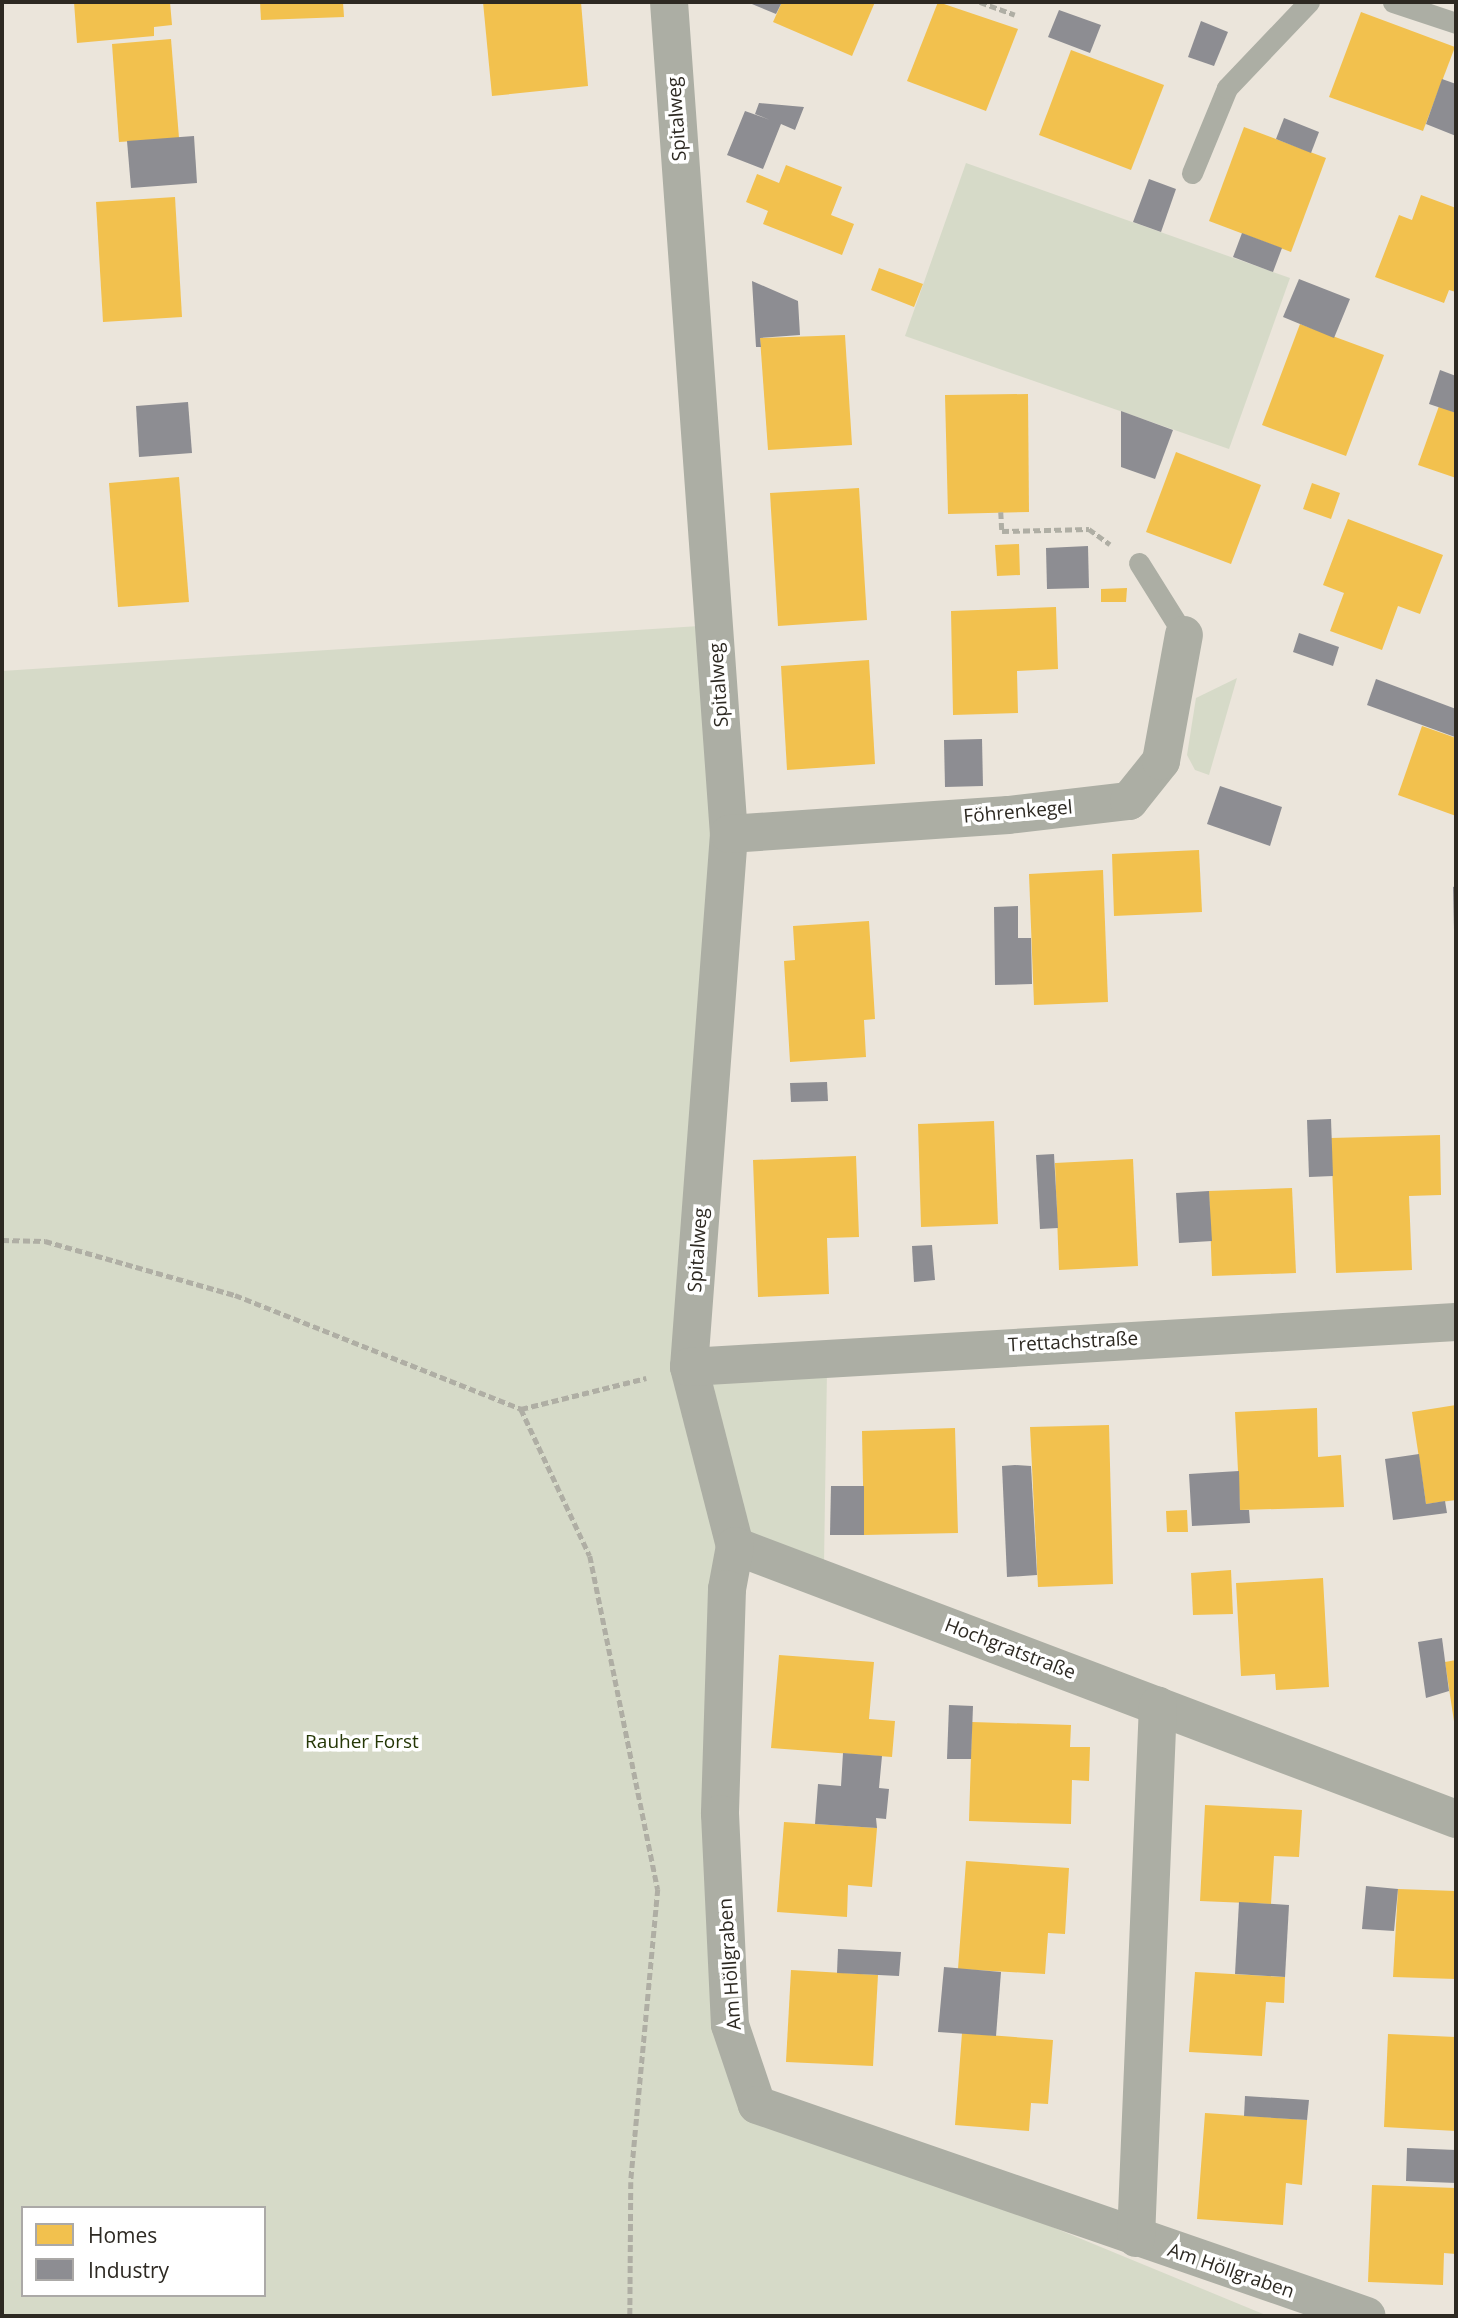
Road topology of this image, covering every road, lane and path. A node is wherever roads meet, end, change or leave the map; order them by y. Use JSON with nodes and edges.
{"nodes":[{"id":1,"x":670,"y":2,"type":"edge"},
{"id":2,"x":980,"y":2,"type":"edge"},
{"id":3,"x":1309,"y":2,"type":"edge"},
{"id":4,"x":1393,"y":2,"type":"edge"},
{"id":5,"x":1015,"y":15,"type":"dead end"},
{"id":6,"x":1456,"y":23,"type":"edge"},
{"id":7,"x":1192,"y":173,"type":"dead end"},
{"id":8,"x":1001,"y":512,"type":"dead end"},
{"id":9,"x":1139,"y":563,"type":"joint"},
{"id":10,"x":1184,"y":635,"type":"joint"},
{"id":11,"x":729,"y":834,"type":"junction"},
{"id":12,"x":2,"y":1240,"type":"edge"},
{"id":13,"x":1456,"y":1322,"type":"edge"},
{"id":14,"x":689,"y":1367,"type":"junction"},
{"id":15,"x":521,"y":1409,"type":"junction"},
{"id":16,"x":735,"y":1546,"type":"junction"},
{"id":17,"x":1158,"y":1705,"type":"junction"},
{"id":18,"x":1456,"y":1819,"type":"edge"},
{"id":19,"x":1136,"y":2238,"type":"junction"},
{"id":20,"x":630,"y":2316,"type":"edge"},
{"id":21,"x":1367,"y":2316,"type":"edge"}],
"edges":[{"from":1,"to":11,"type":"street","name":"Spitalweg"},
{"from":2,"to":5,"type":"path"},
{"from":3,"to":7,"type":"lane"},
{"from":4,"to":6,"type":"lane"},
{"from":8,"to":9,"type":"path"},
{"from":9,"to":10,"type":"lane"},
{"from":10,"to":11,"type":"street","name":"Föhrenkegel"},
{"from":11,"to":14,"type":"street","name":"Spitalweg"},
{"from":12,"to":15,"type":"path"},
{"from":13,"to":14,"type":"street","name":"Trettachstraße"},
{"from":14,"to":15,"type":"path"},
{"from":14,"to":16,"type":"street"},
{"from":15,"to":20,"type":"path"},
{"from":16,"to":17,"type":"street","name":"Hochgratstraße"},
{"from":16,"to":19,"type":"street","name":"Am Höllgraben"},
{"from":17,"to":18,"type":"street","name":"Hochgratstraße"},
{"from":17,"to":19,"type":"street"},
{"from":19,"to":21,"type":"street","name":"Am Höllgraben"}]}
